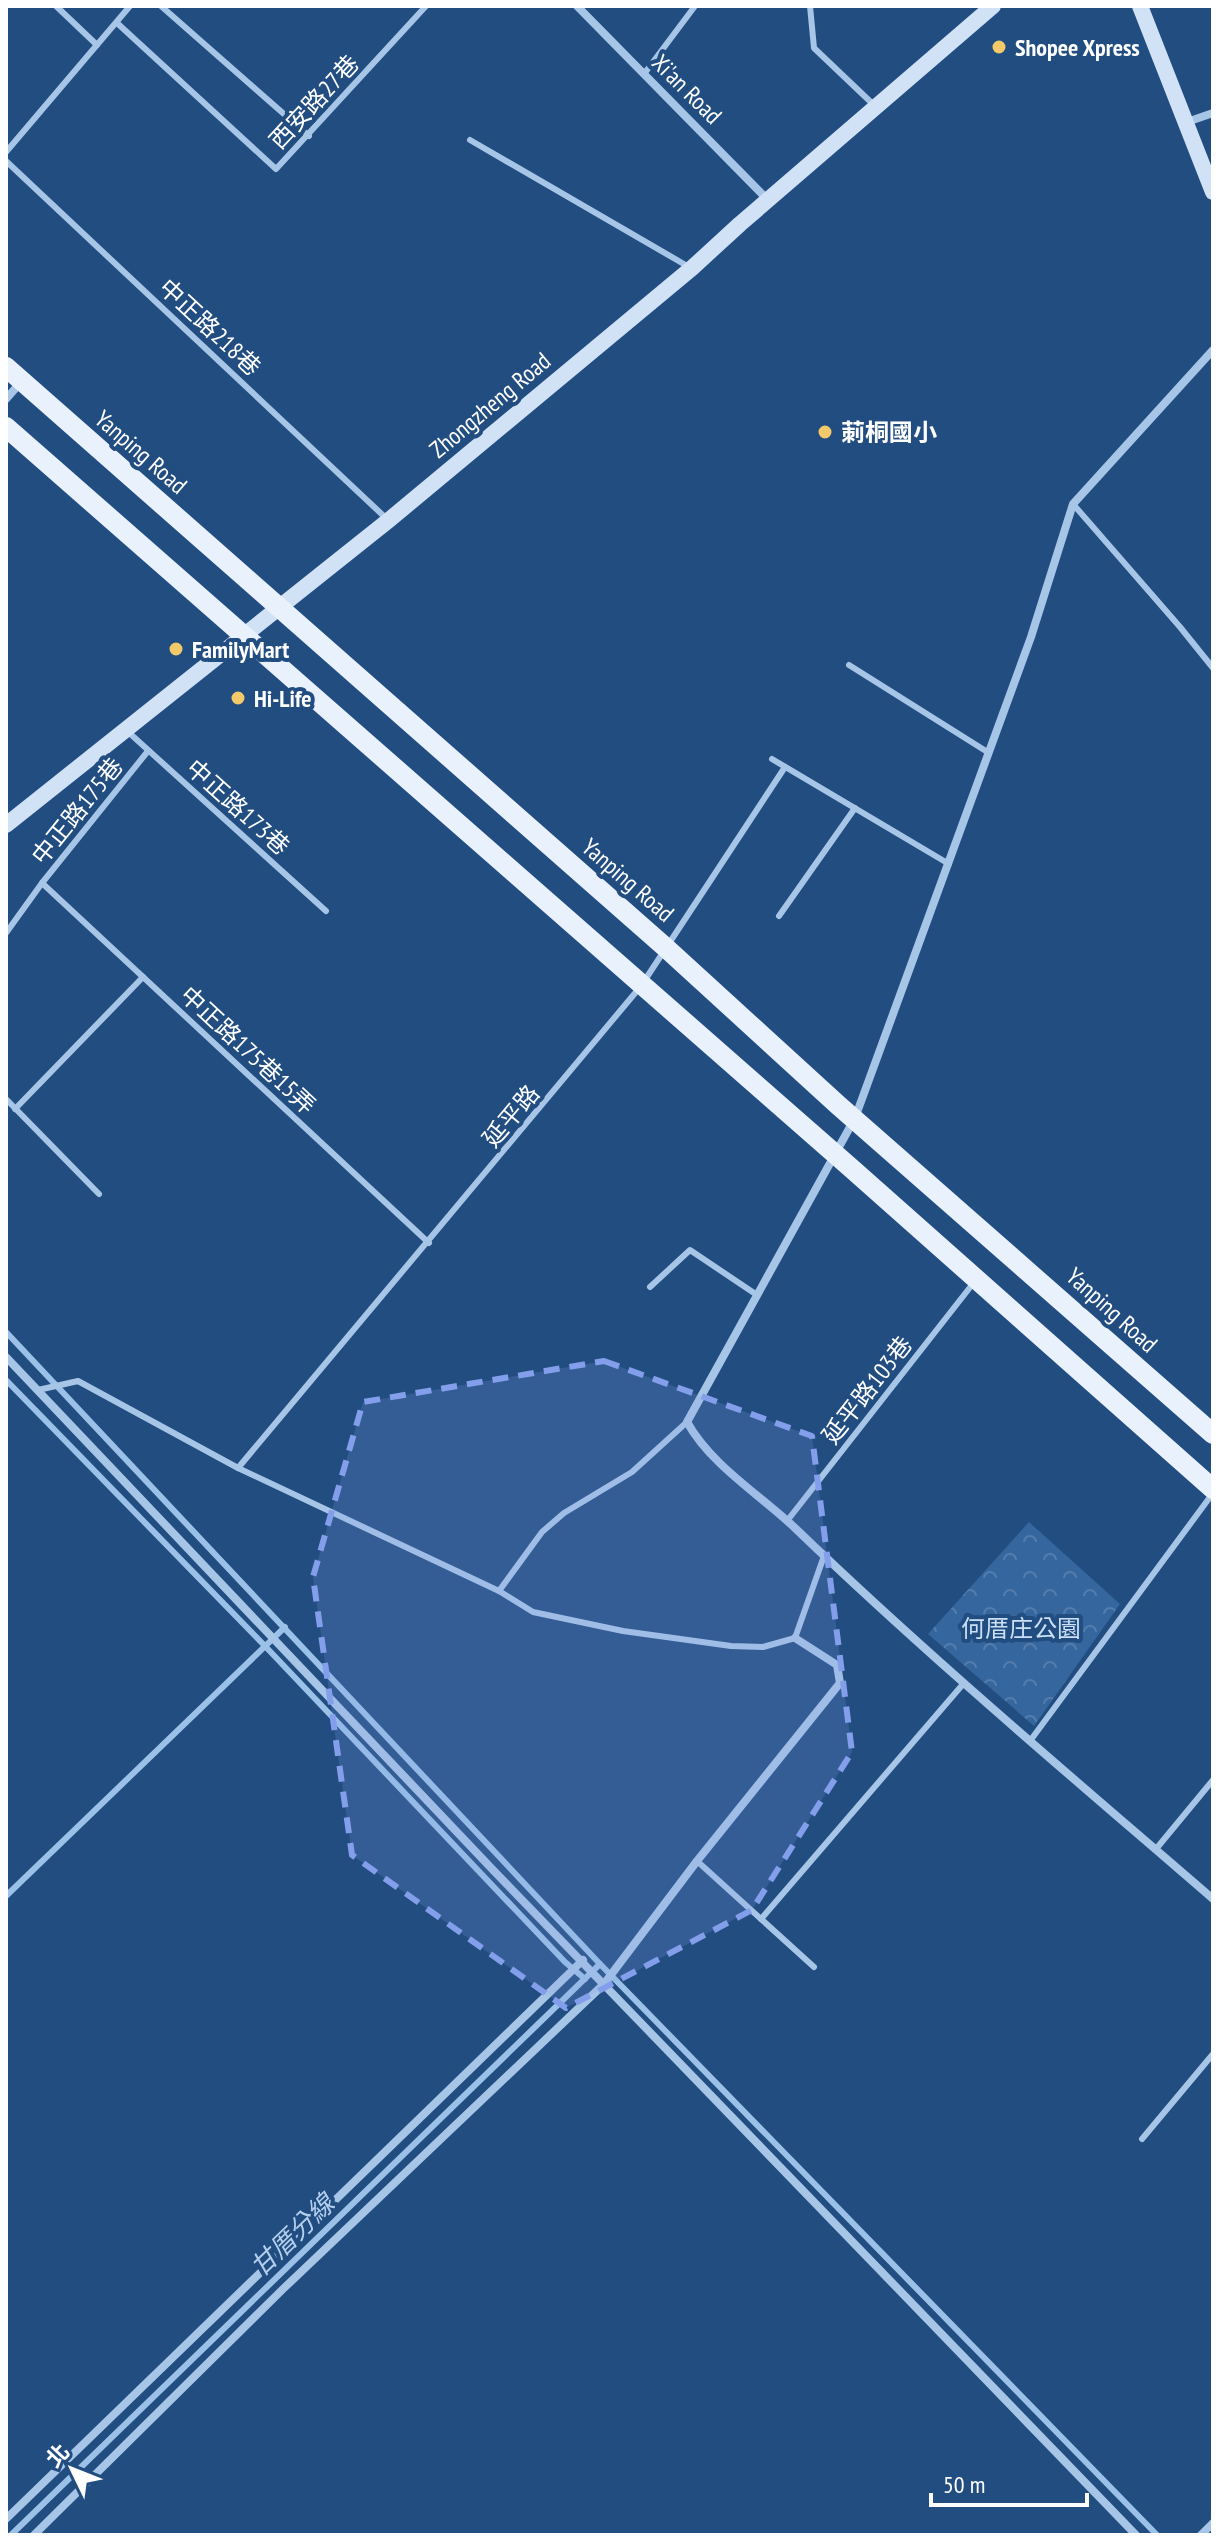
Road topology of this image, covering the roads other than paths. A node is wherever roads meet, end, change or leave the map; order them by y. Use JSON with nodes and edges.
{"nodes":[{"id":1,"x":56,"y":6,"type":"edge"},
{"id":2,"x":130,"y":6,"type":"edge"},
{"id":3,"x":161,"y":6,"type":"edge"},
{"id":4,"x":426,"y":6,"type":"edge"},
{"id":5,"x":577,"y":6,"type":"edge"},
{"id":6,"x":695,"y":6,"type":"edge"},
{"id":7,"x":810,"y":6,"type":"edge"},
{"id":8,"x":992,"y":6,"type":"edge"},
{"id":9,"x":1140,"y":6,"type":"edge"},
{"id":10,"x":117,"y":23,"type":"junction"},
{"id":11,"x":97,"y":45,"type":"junction"},
{"id":12,"x":644,"y":74,"type":"junction"},
{"id":13,"x":876,"y":107,"type":"junction"},
{"id":14,"x":1213,"y":113,"type":"edge"},
{"id":15,"x":1187,"y":122,"type":"junction"},
{"id":16,"x":309,"y":136,"type":"junction"},
{"id":17,"x":470,"y":140,"type":"dead end"},
{"id":18,"x":6,"y":152,"type":"edge"},
{"id":19,"x":6,"y":161,"type":"edge"},
{"id":20,"x":1213,"y":192,"type":"edge"},
{"id":21,"x":768,"y":200,"type":"junction"},
{"id":22,"x":692,"y":268,"type":"junction"},
{"id":23,"x":1213,"y":350,"type":"edge"},
{"id":24,"x":14,"y":374,"type":"edge"},
{"id":25,"x":6,"y":399,"type":"edge"},
{"id":26,"x":6,"y":427,"type":"edge"},
{"id":27,"x":1073,"y":504,"type":"junction"},
{"id":28,"x":389,"y":520,"type":"junction"},
{"id":29,"x":278,"y":607,"type":"junction"},
{"id":30,"x":242,"y":635,"type":"junction"},
{"id":31,"x":849,"y":665,"type":"dead end"},
{"id":32,"x":1213,"y":668,"type":"edge"},
{"id":33,"x":126,"y":730,"type":"junction"},
{"id":34,"x":148,"y":751,"type":"junction"},
{"id":35,"x":989,"y":753,"type":"junction"},
{"id":36,"x":772,"y":759,"type":"dead end"},
{"id":37,"x":785,"y":767,"type":"junction"},
{"id":38,"x":855,"y":808,"type":"junction"},
{"id":39,"x":6,"y":825,"type":"edge"},
{"id":40,"x":949,"y":864,"type":"junction"},
{"id":41,"x":42,"y":883,"type":"junction"},
{"id":42,"x":326,"y":911,"type":"dead end"},
{"id":43,"x":779,"y":916,"type":"dead end"},
{"id":44,"x":6,"y":933,"type":"edge"},
{"id":45,"x":665,"y":947,"type":"junction"},
{"id":46,"x":143,"y":977,"type":"junction"},
{"id":47,"x":641,"y":986,"type":"junction"},
{"id":48,"x":6,"y":1099,"type":"edge"},
{"id":49,"x":15,"y":1109,"type":"junction"},
{"id":50,"x":855,"y":1118,"type":"junction"},
{"id":51,"x":835,"y":1154,"type":"junction"},
{"id":52,"x":99,"y":1194,"type":"dead end"},
{"id":53,"x":429,"y":1243,"type":"junction"},
{"id":54,"x":976,"y":1281,"type":"junction"},
{"id":55,"x":650,"y":1287,"type":"dead end"},
{"id":56,"x":757,"y":1295,"type":"junction"},
{"id":57,"x":6,"y":1357,"type":"edge"},
{"id":58,"x":38,"y":1390,"type":"junction"},
{"id":59,"x":687,"y":1422,"type":"junction"},
{"id":60,"x":1213,"y":1434,"type":"edge"},
{"id":61,"x":238,"y":1468,"type":"junction"},
{"id":62,"x":1213,"y":1491,"type":"edge"},
{"id":63,"x":787,"y":1521,"type":"junction"},
{"id":64,"x":824,"y":1556,"type":"junction"},
{"id":65,"x":499,"y":1591,"type":"junction"},
{"id":66,"x":795,"y":1638,"type":"junction"},
{"id":67,"x":964,"y":1683,"type":"junction"},
{"id":68,"x":1030,"y":1741,"type":"junction"},
{"id":69,"x":1213,"y":1780,"type":"edge"},
{"id":70,"x":1156,"y":1849,"type":"junction"},
{"id":71,"x":697,"y":1861,"type":"junction"},
{"id":72,"x":1213,"y":1899,"type":"edge"},
{"id":73,"x":761,"y":1919,"type":"junction"},
{"id":74,"x":583,"y":1960,"type":"junction"},
{"id":75,"x":814,"y":1967,"type":"dead end"},
{"id":76,"x":604,"y":1984,"type":"junction"},
{"id":77,"x":1213,"y":2054,"type":"edge"},
{"id":78,"x":1142,"y":2139,"type":"dead end"},
{"id":79,"x":6,"y":2519,"type":"edge"},
{"id":80,"x":1213,"y":2523,"type":"edge"},
{"id":81,"x":34,"y":2535,"type":"edge"},
{"id":82,"x":1136,"y":2535,"type":"edge"},
{"id":83,"x":1201,"y":2535,"type":"edge"}],
"edges":[{"from":1,"to":11,"type":"lane"},
{"from":2,"to":10,"type":"lane"},
{"from":3,"to":16,"type":"lane"},
{"from":4,"to":16,"type":"lane","name":"西安路27巷"},
{"from":5,"to":12,"type":"street","name":"Xi'an Road"},
{"from":6,"to":12,"type":"lane"},
{"from":7,"to":13,"type":"lane"},
{"from":8,"to":13,"type":"street","name":"Zhongzheng Road"},
{"from":9,"to":15,"type":"street"},
{"from":10,"to":11,"type":"lane"},
{"from":10,"to":16,"type":"lane","name":"西安路27巷"},
{"from":11,"to":18,"type":"lane"},
{"from":12,"to":21,"type":"street","name":"Xi'an Road"},
{"from":13,"to":21,"type":"street","name":"Zhongzheng Road"},
{"from":14,"to":15,"type":"street"},
{"from":15,"to":20,"type":"street"},
{"from":17,"to":22,"type":"lane"},
{"from":19,"to":28,"type":"lane","name":"中正路218巷"},
{"from":21,"to":22,"type":"street","name":"Zhongzheng Road"},
{"from":22,"to":28,"type":"street","name":"Zhongzheng Road"},
{"from":23,"to":27,"type":"street"},
{"from":24,"to":25,"type":"street"},
{"from":24,"to":29,"type":"main road","name":"Yanping Road"},
{"from":26,"to":30,"type":"main road"},
{"from":27,"to":32,"type":"lane"},
{"from":27,"to":35,"type":"street"},
{"from":28,"to":29,"type":"street","name":"Zhongzheng Road"},
{"from":29,"to":30,"type":"street","name":"Zhongzheng Road"},
{"from":29,"to":45,"type":"main road","name":"Yanping Road"},
{"from":30,"to":33,"type":"street","name":"Zhongzheng Road"},
{"from":30,"to":47,"type":"main road"},
{"from":31,"to":35,"type":"lane"},
{"from":33,"to":34,"type":"lane","name":"中正路173巷"},
{"from":33,"to":39,"type":"street","name":"Zhongzheng Road"},
{"from":34,"to":41,"type":"lane","name":"中正路175巷"},
{"from":34,"to":42,"type":"lane","name":"中正路173巷"},
{"from":35,"to":40,"type":"street"},
{"from":36,"to":37,"type":"lane"},
{"from":37,"to":38,"type":"lane"},
{"from":37,"to":45,"type":"lane","name":"延平路"},
{"from":38,"to":40,"type":"lane"},
{"from":38,"to":43,"type":"lane"},
{"from":40,"to":50,"type":"street"},
{"from":41,"to":44,"type":"lane","name":"中正路175巷"},
{"from":41,"to":46,"type":"lane","name":"中正路175巷15弄"},
{"from":45,"to":47,"type":"lane","name":"延平路"},
{"from":45,"to":50,"type":"main road","name":"Yanping Road"},
{"from":46,"to":49,"type":"lane"},
{"from":46,"to":53,"type":"lane","name":"中正路175巷15弄"},
{"from":47,"to":51,"type":"main road"},
{"from":47,"to":53,"type":"lane","name":"延平路"},
{"from":48,"to":49,"type":"lane"},
{"from":49,"to":52,"type":"lane"},
{"from":50,"to":51,"type":"street"},
{"from":50,"to":60,"type":"main road","name":"Yanping Road"},
{"from":51,"to":54,"type":"main road"},
{"from":51,"to":56,"type":"street"},
{"from":53,"to":61,"type":"lane","name":"延平路"},
{"from":54,"to":62,"type":"main road"},
{"from":54,"to":63,"type":"lane","name":"延平路103巷"},
{"from":55,"to":56,"type":"lane"},
{"from":56,"to":59,"type":"street"},
{"from":57,"to":58,"type":"street"},
{"from":58,"to":61,"type":"lane"},
{"from":58,"to":74,"type":"street"},
{"from":59,"to":63,"type":"street"},
{"from":59,"to":65,"type":"lane"},
{"from":61,"to":65,"type":"lane"},
{"from":62,"to":68,"type":"lane"},
{"from":63,"to":64,"type":"street"},
{"from":64,"to":66,"type":"lane"},
{"from":64,"to":67,"type":"street"},
{"from":65,"to":66,"type":"lane"},
{"from":66,"to":71,"type":"street"},
{"from":67,"to":68,"type":"street"},
{"from":67,"to":73,"type":"lane"},
{"from":68,"to":70,"type":"street"},
{"from":69,"to":70,"type":"lane"},
{"from":70,"to":72,"type":"street"},
{"from":71,"to":73,"type":"lane"},
{"from":71,"to":76,"type":"street"},
{"from":73,"to":75,"type":"lane"},
{"from":74,"to":76,"type":"street"},
{"from":74,"to":79,"type":"street"},
{"from":76,"to":81,"type":"street"},
{"from":76,"to":82,"type":"street"},
{"from":77,"to":78,"type":"lane"},
{"from":80,"to":83,"type":"street"}]}
